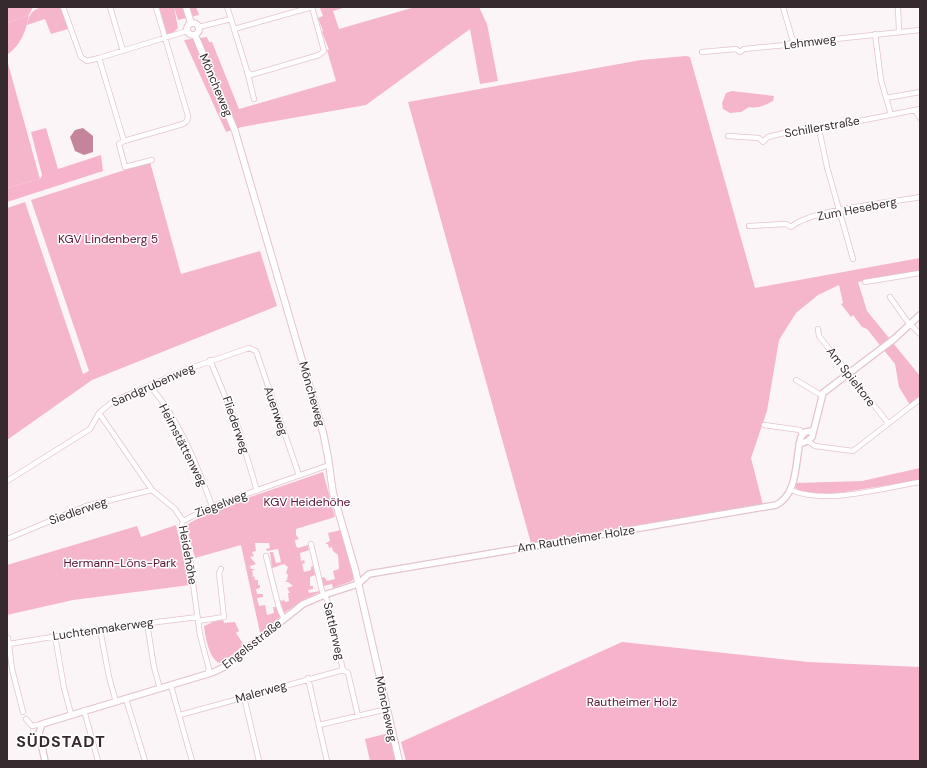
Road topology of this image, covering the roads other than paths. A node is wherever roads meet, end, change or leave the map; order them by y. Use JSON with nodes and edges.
{"nodes":[{"id":1,"x":63,"y":7,"type":"edge"},
{"id":2,"x":110,"y":7,"type":"edge"},
{"id":3,"x":156,"y":7,"type":"edge"},
{"id":4,"x":186,"y":7,"type":"edge"},
{"id":5,"x":227,"y":7,"type":"edge"},
{"id":6,"x":312,"y":7,"type":"edge"},
{"id":7,"x":783,"y":7,"type":"edge"},
{"id":8,"x":898,"y":7,"type":"edge"},
{"id":9,"x":230,"y":19,"type":"junction"},
{"id":10,"x":191,"y":23,"type":"junction"},
{"id":11,"x":199,"y":27,"type":"junction"},
{"id":12,"x":234,"y":29,"type":"junction"},
{"id":13,"x":920,"y":30,"type":"edge"},
{"id":14,"x":187,"y":31,"type":"junction"},
{"id":15,"x":899,"y":32,"type":"junction"},
{"id":16,"x":875,"y":34,"type":"junction"},
{"id":17,"x":195,"y":35,"type":"junction"},
{"id":18,"x":166,"y":39,"type":"junction"},
{"id":19,"x":794,"y":42,"type":"junction"},
{"id":20,"x":123,"y":51,"type":"junction"},
{"id":21,"x":702,"y":52,"type":"dead end"},
{"id":22,"x":99,"y":58,"type":"junction"},
{"id":23,"x":246,"y":71,"type":"junction"},
{"id":24,"x":920,"y":92,"type":"edge"},
{"id":25,"x":886,"y":98,"type":"junction"},
{"id":26,"x":254,"y":99,"type":"dead end"},
{"id":27,"x":920,"y":109,"type":"edge"},
{"id":28,"x":914,"y":110,"type":"junction"},
{"id":29,"x":891,"y":115,"type":"junction"},
{"id":30,"x":920,"y":118,"type":"edge"},
{"id":31,"x":819,"y":129,"type":"junction"},
{"id":32,"x":728,"y":136,"type":"dead end"},
{"id":33,"x":124,"y":141,"type":"junction"},
{"id":34,"x":152,"y":160,"type":"dead end"},
{"id":35,"x":920,"y":197,"type":"edge"},
{"id":36,"x":839,"y":210,"type":"junction"},
{"id":37,"x":749,"y":226,"type":"dead end"},
{"id":38,"x":853,"y":259,"type":"dead end"},
{"id":39,"x":920,"y":273,"type":"edge"},
{"id":40,"x":865,"y":282,"type":"dead end"},
{"id":41,"x":890,"y":297,"type":"dead end"},
{"id":42,"x":920,"y":314,"type":"edge"},
{"id":43,"x":911,"y":324,"type":"junction"},
{"id":44,"x":818,"y":329,"type":"dead end"},
{"id":45,"x":920,"y":334,"type":"edge"},
{"id":46,"x":252,"y":348,"type":"joint"},
{"id":47,"x":210,"y":360,"type":"junction"},
{"id":48,"x":848,"y":373,"type":"junction"},
{"id":49,"x":796,"y":380,"type":"dead end"},
{"id":50,"x":150,"y":386,"type":"junction"},
{"id":51,"x":821,"y":395,"type":"junction"},
{"id":52,"x":919,"y":401,"type":"edge"},
{"id":53,"x":99,"y":413,"type":"junction"},
{"id":54,"x":888,"y":423,"type":"junction"},
{"id":55,"x":764,"y":425,"type":"dead end"},
{"id":56,"x":812,"y":431,"type":"junction"},
{"id":57,"x":802,"y":434,"type":"junction"},
{"id":58,"x":808,"y":441,"type":"junction"},
{"id":59,"x":799,"y":444,"type":"junction"},
{"id":60,"x":329,"y":465,"type":"junction"},
{"id":61,"x":298,"y":475,"type":"junction"},
{"id":62,"x":7,"y":481,"type":"edge"},
{"id":63,"x":920,"y":482,"type":"edge"},
{"id":64,"x":152,"y":490,"type":"junction"},
{"id":65,"x":791,"y":490,"type":"junction"},
{"id":66,"x":256,"y":491,"type":"junction"},
{"id":67,"x":212,"y":506,"type":"junction"},
{"id":68,"x":183,"y":521,"type":"junction"},
{"id":69,"x":7,"y":539,"type":"edge"},
{"id":70,"x":311,"y":544,"type":"dead end"},
{"id":71,"x":266,"y":556,"type":"dead end"},
{"id":72,"x":221,"y":569,"type":"dead end"},
{"id":73,"x":358,"y":584,"type":"junction"},
{"id":74,"x":324,"y":595,"type":"junction"},
{"id":75,"x":198,"y":619,"type":"junction"},
{"id":76,"x":284,"y":619,"type":"junction"},
{"id":77,"x":147,"y":623,"type":"junction"},
{"id":78,"x":100,"y":629,"type":"junction"},
{"id":79,"x":55,"y":636,"type":"junction"},
{"id":80,"x":8,"y":638,"type":"dead end"},
{"id":81,"x":10,"y":644,"type":"junction"},
{"id":82,"x":343,"y":670,"type":"junction"},
{"id":83,"x":206,"y":676,"type":"junction"},
{"id":84,"x":308,"y":678,"type":"junction"},
{"id":85,"x":171,"y":686,"type":"junction"},
{"id":86,"x":160,"y":689,"type":"junction"},
{"id":87,"x":244,"y":697,"type":"junction"},
{"id":88,"x":126,"y":698,"type":"junction"},
{"id":89,"x":116,"y":702,"type":"junction"},
{"id":90,"x":387,"y":709,"type":"junction"},
{"id":91,"x":84,"y":710,"type":"junction"},
{"id":92,"x":23,"y":712,"type":"dead end"},
{"id":93,"x":71,"y":714,"type":"junction"},
{"id":94,"x":180,"y":715,"type":"junction"},
{"id":95,"x":358,"y":716,"type":"junction"},
{"id":96,"x":26,"y":719,"type":"dead end"},
{"id":97,"x":42,"y":724,"type":"junction"},
{"id":98,"x":319,"y":725,"type":"junction"},
{"id":99,"x":45,"y":761,"type":"edge"},
{"id":100,"x":98,"y":761,"type":"edge"},
{"id":101,"x":145,"y":761,"type":"edge"},
{"id":102,"x":192,"y":761,"type":"edge"},
{"id":103,"x":259,"y":761,"type":"edge"},
{"id":104,"x":327,"y":761,"type":"edge"},
{"id":105,"x":399,"y":761,"type":"edge"}],
"edges":[{"from":1,"to":22,"type":"street"},
{"from":2,"to":20,"type":"street"},
{"from":3,"to":18,"type":"street"},
{"from":4,"to":10,"type":"main road"},
{"from":5,"to":9,"type":"street"},
{"from":6,"to":12,"type":"street"},
{"from":6,"to":23,"type":"street"},
{"from":7,"to":19,"type":"street"},
{"from":8,"to":15,"type":"street"},
{"from":9,"to":11,"type":"street"},
{"from":9,"to":12,"type":"street"},
{"from":10,"to":11,"type":"main road"},
{"from":10,"to":14,"type":"main road"},
{"from":11,"to":17,"type":"main road"},
{"from":12,"to":23,"type":"street"},
{"from":13,"to":15,"type":"street","name":"Lehmweg"},
{"from":14,"to":17,"type":"main road"},
{"from":14,"to":18,"type":"street"},
{"from":15,"to":16,"type":"street","name":"Lehmweg"},
{"from":16,"to":19,"type":"street","name":"Lehmweg"},
{"from":16,"to":25,"type":"street"},
{"from":17,"to":60,"type":"main road","name":"Möncheweg"},
{"from":18,"to":20,"type":"street"},
{"from":18,"to":33,"type":"street"},
{"from":19,"to":21,"type":"street","name":"Lehmweg"},
{"from":20,"to":22,"type":"street"},
{"from":22,"to":33,"type":"street"},
{"from":23,"to":26,"type":"street"},
{"from":24,"to":25,"type":"street"},
{"from":25,"to":29,"type":"street"},
{"from":27,"to":28,"type":"street","name":"Schillerstraße"},
{"from":28,"to":29,"type":"street","name":"Schillerstraße"},
{"from":28,"to":30,"type":"street"},
{"from":29,"to":31,"type":"street","name":"Schillerstraße"},
{"from":31,"to":32,"type":"street","name":"Schillerstraße"},
{"from":31,"to":36,"type":"street"},
{"from":33,"to":34,"type":"street"},
{"from":35,"to":36,"type":"street","name":"Zum Heseberg"},
{"from":36,"to":37,"type":"street","name":"Zum Heseberg"},
{"from":36,"to":38,"type":"street"},
{"from":39,"to":40,"type":"street"},
{"from":41,"to":43,"type":"street"},
{"from":42,"to":43,"type":"street"},
{"from":43,"to":45,"type":"street"},
{"from":43,"to":48,"type":"street"},
{"from":44,"to":48,"type":"street","name":"Am Spieltore"},
{"from":46,"to":47,"type":"street","name":"Sandgrubenweg"},
{"from":46,"to":61,"type":"street","name":"Auenweg"},
{"from":47,"to":50,"type":"street","name":"Sandgrubenweg"},
{"from":47,"to":66,"type":"street","name":"Fliederweg"},
{"from":48,"to":51,"type":"street"},
{"from":48,"to":54,"type":"street","name":"Am Spieltore"},
{"from":49,"to":51,"type":"street"},
{"from":50,"to":53,"type":"street","name":"Sandgrubenweg"},
{"from":50,"to":67,"type":"street","name":"Heimstättenweg"},
{"from":51,"to":56,"type":"street"},
{"from":52,"to":54,"type":"street"},
{"from":53,"to":62,"type":"street","name":"Sandgrubenweg"},
{"from":53,"to":64,"type":"street","name":"Heidehöhe"},
{"from":54,"to":58,"type":"street"},
{"from":55,"to":57,"type":"street"},
{"from":56,"to":57,"type":"street"},
{"from":56,"to":58,"type":"street"},
{"from":57,"to":59,"type":"street"},
{"from":58,"to":59,"type":"street"},
{"from":59,"to":65,"type":"street"},
{"from":60,"to":61,"type":"street","name":"Ziegelweg"},
{"from":60,"to":73,"type":"main road","name":"Möncheweg"},
{"from":61,"to":66,"type":"street","name":"Ziegelweg"},
{"from":63,"to":65,"type":"street"},
{"from":64,"to":68,"type":"street","name":"Heidehöhe"},
{"from":64,"to":69,"type":"street","name":"Siedlerweg"},
{"from":65,"to":73,"type":"street","name":"Am Rautheimer Holze"},
{"from":66,"to":67,"type":"street","name":"Ziegelweg"},
{"from":67,"to":68,"type":"street","name":"Ziegelweg"},
{"from":68,"to":75,"type":"street","name":"Heidehöhe"},
{"from":70,"to":74,"type":"street","name":"Sattlerweg"},
{"from":71,"to":76,"type":"street"},
{"from":72,"to":75,"type":"street","name":"Luchtenmakerweg"},
{"from":73,"to":74,"type":"street","name":"Engelsstraße"},
{"from":73,"to":90,"type":"main road","name":"Möncheweg"},
{"from":74,"to":76,"type":"street","name":"Engelsstraße"},
{"from":74,"to":82,"type":"street","name":"Sattlerweg"},
{"from":75,"to":77,"type":"street","name":"Luchtenmakerweg"},
{"from":75,"to":83,"type":"street","name":"Heidehöhe"},
{"from":76,"to":83,"type":"street","name":"Engelsstraße"},
{"from":77,"to":78,"type":"street","name":"Luchtenmakerweg"},
{"from":77,"to":86,"type":"street"},
{"from":78,"to":79,"type":"street","name":"Luchtenmakerweg"},
{"from":78,"to":89,"type":"street"},
{"from":79,"to":81,"type":"street","name":"Luchtenmakerweg"},
{"from":79,"to":93,"type":"street"},
{"from":80,"to":81,"type":"street"},
{"from":81,"to":92,"type":"street"},
{"from":82,"to":84,"type":"street","name":"Malerweg"},
{"from":82,"to":95,"type":"street","name":"Sattlerweg"},
{"from":83,"to":85,"type":"street","name":"Engelsstraße"},
{"from":84,"to":87,"type":"street","name":"Malerweg"},
{"from":84,"to":98,"type":"street"},
{"from":85,"to":86,"type":"street","name":"Engelsstraße"},
{"from":85,"to":94,"type":"street"},
{"from":86,"to":88,"type":"street","name":"Engelsstraße"},
{"from":87,"to":94,"type":"street","name":"Malerweg"},
{"from":87,"to":103,"type":"street"},
{"from":88,"to":89,"type":"street","name":"Engelsstraße"},
{"from":88,"to":101,"type":"street"},
{"from":89,"to":91,"type":"street","name":"Engelsstraße"},
{"from":90,"to":95,"type":"street"},
{"from":90,"to":105,"type":"main road","name":"Möncheweg"},
{"from":91,"to":93,"type":"street","name":"Engelsstraße"},
{"from":91,"to":100,"type":"street"},
{"from":93,"to":97,"type":"street","name":"Engelsstraße"},
{"from":94,"to":102,"type":"street"},
{"from":95,"to":98,"type":"street"},
{"from":96,"to":97,"type":"street"},
{"from":97,"to":99,"type":"street"},
{"from":98,"to":104,"type":"street"}]}
